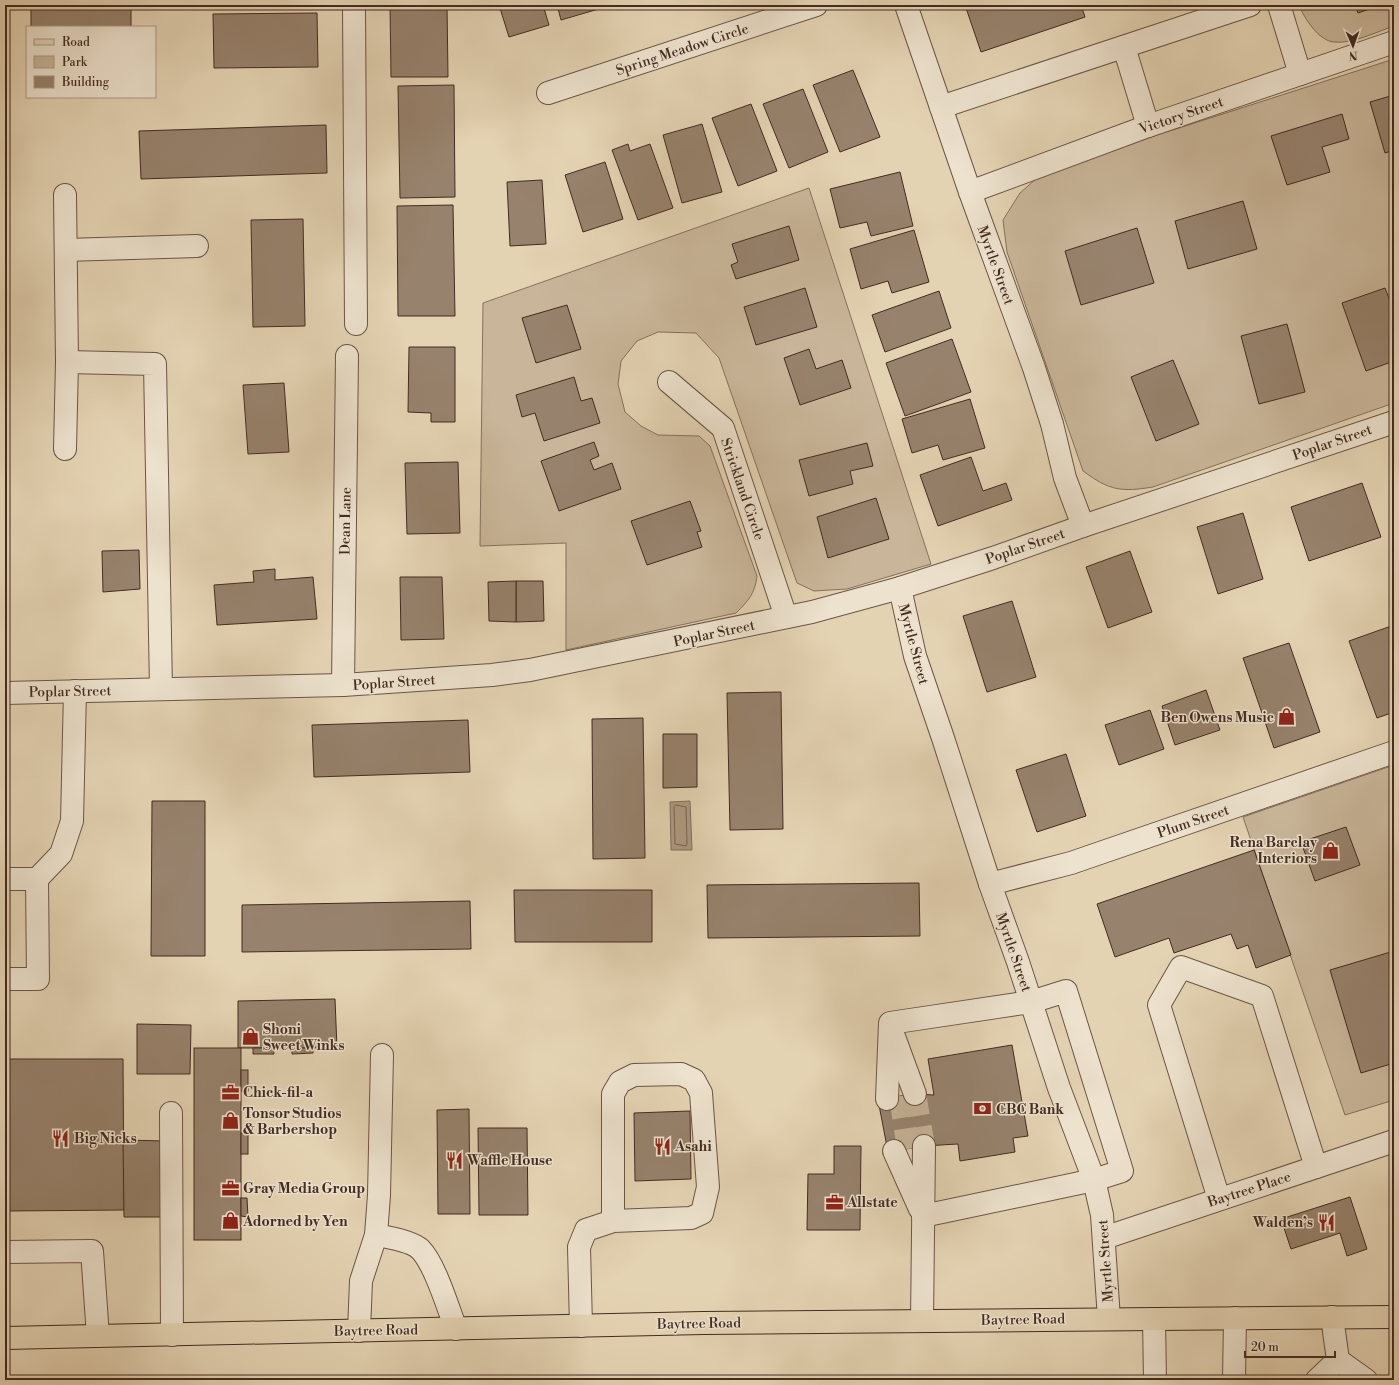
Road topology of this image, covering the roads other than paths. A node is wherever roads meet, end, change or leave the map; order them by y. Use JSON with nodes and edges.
{"nodes":[{"id":1,"x":354,"y":5,"type":"edge"},
{"id":2,"x":816,"y":5,"type":"edge"},
{"id":3,"x":906,"y":5,"type":"edge"},
{"id":4,"x":1250,"y":5,"type":"edge"},
{"id":5,"x":1279,"y":5,"type":"edge"},
{"id":6,"x":1394,"y":42,"type":"edge"},
{"id":7,"x":1124,"y":47,"type":"junction"},
{"id":8,"x":1300,"y":74,"type":"junction"},
{"id":9,"x":548,"y":93,"type":"dead end"},
{"id":10,"x":941,"y":107,"type":"junction"},
{"id":11,"x":1148,"y":126,"type":"junction"},
{"id":12,"x":970,"y":192,"type":"junction"},
{"id":13,"x":65,"y":195,"type":"dead end"},
{"id":14,"x":197,"y":246,"type":"dead end"},
{"id":15,"x":66,"y":250,"type":"junction"},
{"id":16,"x":356,"y":324,"type":"dead end"},
{"id":17,"x":347,"y":356,"type":"dead end"},
{"id":18,"x":67,"y":362,"type":"junction"},
{"id":19,"x":669,"y":382,"type":"dead end"},
{"id":20,"x":1394,"y":422,"type":"edge"},
{"id":21,"x":65,"y":449,"type":"dead end"},
{"id":22,"x":1083,"y":526,"type":"junction"},
{"id":23,"x":900,"y":588,"type":"junction"},
{"id":24,"x":786,"y":617,"type":"junction"},
{"id":25,"x":343,"y":685,"type":"junction"},
{"id":26,"x":161,"y":689,"type":"junction"},
{"id":27,"x":75,"y":691,"type":"junction"},
{"id":28,"x":5,"y":693,"type":"edge"},
{"id":29,"x":1394,"y":752,"type":"edge"},
{"id":30,"x":5,"y":879,"type":"edge"},
{"id":31,"x":37,"y":879,"type":"junction"},
{"id":32,"x":990,"y":884,"type":"junction"},
{"id":33,"x":5,"y":979,"type":"edge"},
{"id":34,"x":1031,"y":1002,"type":"junction"},
{"id":35,"x":382,"y":1054,"type":"dead end"},
{"id":36,"x":901,"y":1096,"type":"tunnel mouth"},
{"id":37,"x":171,"y":1113,"type":"dead end"},
{"id":38,"x":1394,"y":1141,"type":"edge"},
{"id":39,"x":909,"y":1148,"type":"tunnel mouth"},
{"id":40,"x":1316,"y":1167,"type":"junction"},
{"id":41,"x":1094,"y":1180,"type":"junction"},
{"id":42,"x":1219,"y":1199,"type":"junction"},
{"id":43,"x":922,"y":1216,"type":"junction"},
{"id":44,"x":613,"y":1221,"type":"junction"},
{"id":45,"x":376,"y":1235,"type":"junction"},
{"id":46,"x":1104,"y":1238,"type":"junction"},
{"id":47,"x":5,"y":1252,"type":"edge"},
{"id":48,"x":1332,"y":1317,"type":"junction"},
{"id":49,"x":1394,"y":1317,"type":"edge"},
{"id":50,"x":1108,"y":1318,"type":"junction"},
{"id":51,"x":1235,"y":1318,"type":"junction"},
{"id":52,"x":1154,"y":1319,"type":"junction"},
{"id":53,"x":922,"y":1320,"type":"junction"},
{"id":54,"x":581,"y":1326,"type":"junction"},
{"id":55,"x":456,"y":1329,"type":"junction"},
{"id":56,"x":359,"y":1331,"type":"junction"},
{"id":57,"x":172,"y":1335,"type":"junction"},
{"id":58,"x":98,"y":1336,"type":"junction"},
{"id":59,"x":5,"y":1338,"type":"edge"},
{"id":60,"x":1338,"y":1360,"type":"junction"},
{"id":61,"x":1155,"y":1380,"type":"edge"},
{"id":62,"x":1234,"y":1380,"type":"edge"},
{"id":63,"x":1317,"y":1380,"type":"edge"},
{"id":64,"x":1366,"y":1380,"type":"edge"}],
"edges":[{"from":1,"to":16,"type":"street"},
{"from":2,"to":9,"type":"street","name":"Spring Meadow Circle"},
{"from":3,"to":10,"type":"street","name":"Myrtle Street"},
{"from":4,"to":7,"type":"street"},
{"from":5,"to":8,"type":"street"},
{"from":6,"to":8,"type":"street","name":"Victory Street"},
{"from":7,"to":10,"type":"street"},
{"from":7,"to":11,"type":"street"},
{"from":8,"to":11,"type":"street","name":"Victory Street"},
{"from":10,"to":12,"type":"street","name":"Myrtle Street"},
{"from":11,"to":12,"type":"street","name":"Victory Street"},
{"from":12,"to":22,"type":"street","name":"Myrtle Street"},
{"from":13,"to":15,"type":"street"},
{"from":14,"to":15,"type":"street"},
{"from":15,"to":18,"type":"street"},
{"from":17,"to":25,"type":"street","name":"Dean Lane"},
{"from":18,"to":21,"type":"street"},
{"from":18,"to":26,"type":"street"},
{"from":19,"to":24,"type":"street","name":"Strickland Circle"},
{"from":20,"to":22,"type":"street","name":"Poplar Street"},
{"from":22,"to":23,"type":"street","name":"Poplar Street"},
{"from":23,"to":24,"type":"street","name":"Poplar Street"},
{"from":23,"to":32,"type":"street","name":"Myrtle Street"},
{"from":24,"to":25,"type":"street","name":"Poplar Street"},
{"from":25,"to":26,"type":"street","name":"Poplar Street"},
{"from":26,"to":27,"type":"street","name":"Poplar Street"},
{"from":27,"to":28,"type":"street","name":"Poplar Street"},
{"from":27,"to":31,"type":"street"},
{"from":29,"to":32,"type":"street","name":"Plum Street"},
{"from":30,"to":31,"type":"street"},
{"from":31,"to":33,"type":"street"},
{"from":32,"to":34,"type":"street","name":"Myrtle Street"},
{"from":34,"to":36,"type":"street"},
{"from":34,"to":41,"type":"street","name":"Myrtle Street"},
{"from":34,"to":41,"type":"street"},
{"from":35,"to":45,"type":"street"},
{"from":37,"to":57,"type":"street"},
{"from":38,"to":40,"type":"street","name":"Baytree Place"},
{"from":39,"to":43,"type":"street"},
{"from":40,"to":42,"type":"street","name":"Baytree Place"},
{"from":40,"to":42,"type":"street"},
{"from":41,"to":43,"type":"street"},
{"from":41,"to":46,"type":"street","name":"Myrtle Street"},
{"from":42,"to":46,"type":"street","name":"Baytree Place"},
{"from":43,"to":53,"type":"street"},
{"from":44,"to":44,"type":"street"},
{"from":44,"to":54,"type":"street"},
{"from":45,"to":55,"type":"street"},
{"from":45,"to":56,"type":"street"},
{"from":46,"to":50,"type":"street","name":"Myrtle Street"},
{"from":47,"to":58,"type":"street"},
{"from":48,"to":49,"type":"main road","name":"Baytree Road"},
{"from":48,"to":51,"type":"main road","name":"Baytree Road"},
{"from":48,"to":60,"type":"street"},
{"from":50,"to":52,"type":"main road","name":"Baytree Road"},
{"from":50,"to":53,"type":"main road","name":"Baytree Road"},
{"from":51,"to":52,"type":"main road","name":"Baytree Road"},
{"from":51,"to":62,"type":"street"},
{"from":52,"to":61,"type":"street"},
{"from":53,"to":54,"type":"main road","name":"Baytree Road"},
{"from":54,"to":55,"type":"main road","name":"Baytree Road"},
{"from":55,"to":56,"type":"main road","name":"Baytree Road"},
{"from":56,"to":57,"type":"main road","name":"Baytree Road"},
{"from":57,"to":58,"type":"main road","name":"Baytree Road"},
{"from":58,"to":59,"type":"main road","name":"Baytree Road"},
{"from":60,"to":63,"type":"street"},
{"from":60,"to":64,"type":"street"}]}
